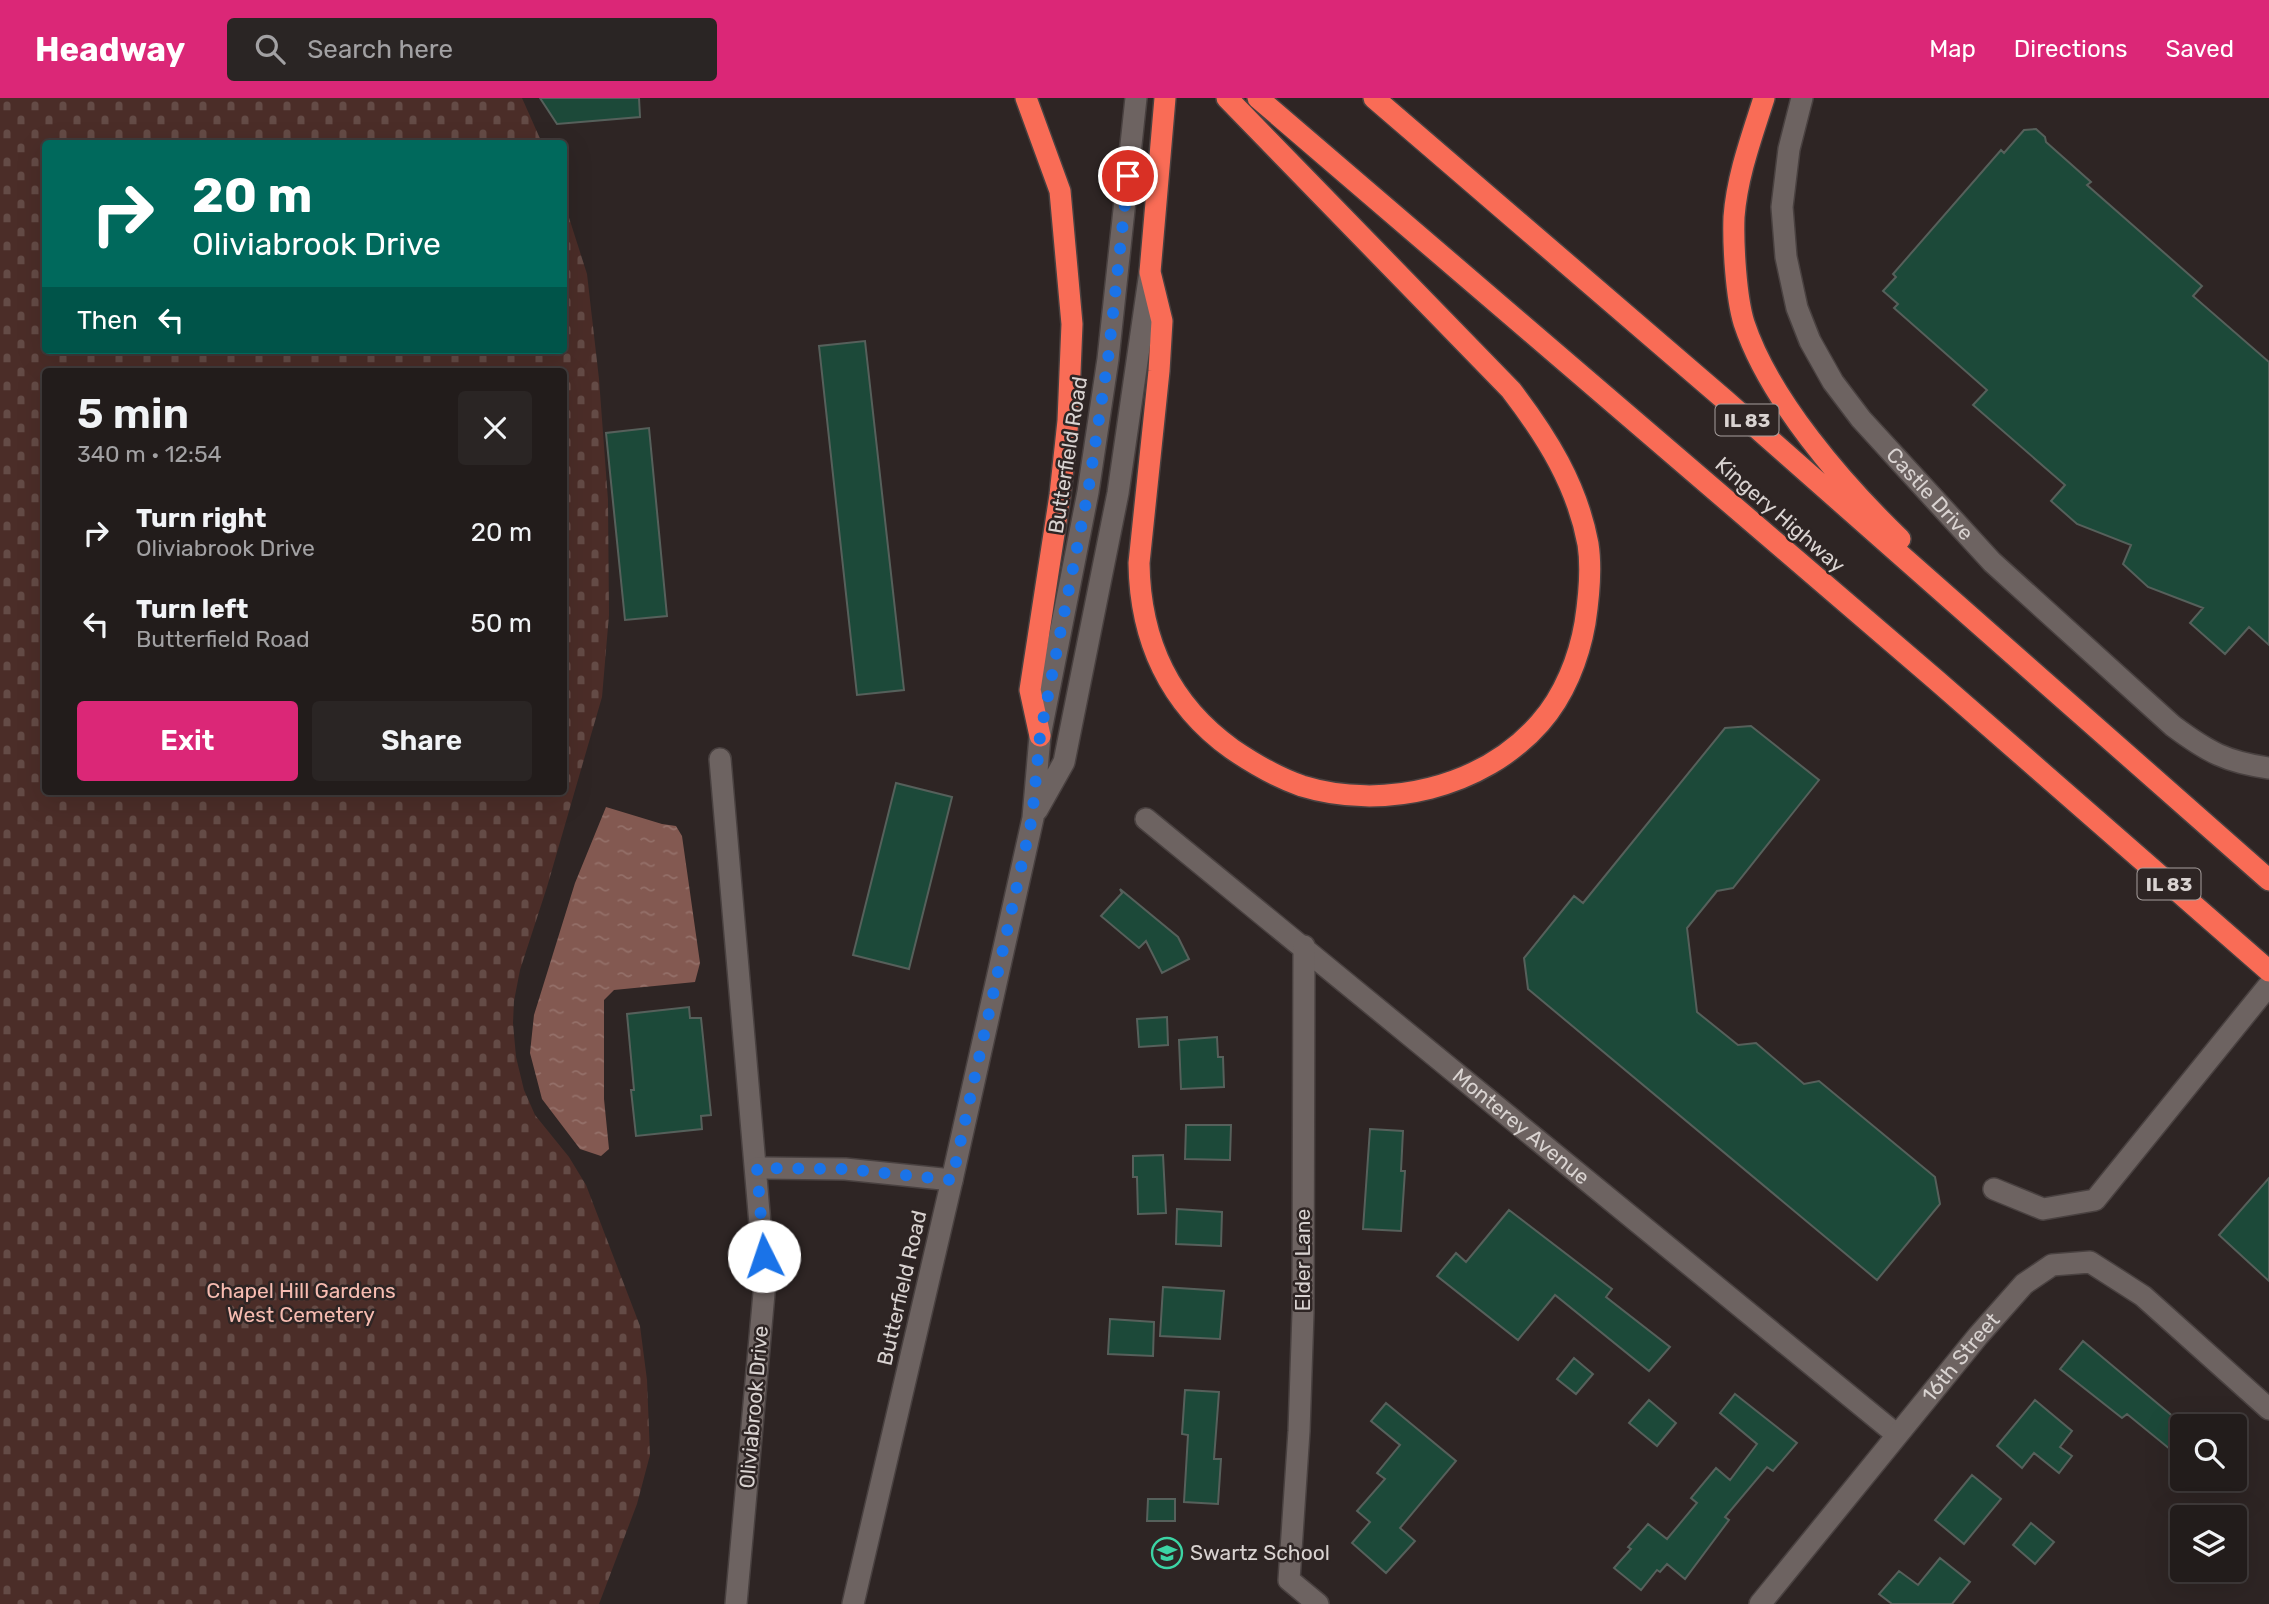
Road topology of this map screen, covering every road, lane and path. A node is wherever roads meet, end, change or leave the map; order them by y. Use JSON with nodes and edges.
{"nodes":[{"id":1,"x":1026,"y":98,"type":"edge"},
{"id":2,"x":1136,"y":98,"type":"edge"},
{"id":3,"x":1165,"y":98,"type":"edge"},
{"id":4,"x":1258,"y":98,"type":"edge"},
{"id":5,"x":1374,"y":98,"type":"edge"},
{"id":6,"x":1764,"y":98,"type":"edge"},
{"id":7,"x":1802,"y":98,"type":"edge"},
{"id":8,"x":1235,"y":106,"type":"edge"},
{"id":9,"x":1150,"y":272,"type":"junction"},
{"id":10,"x":1040,"y":736,"type":"junction"},
{"id":11,"x":2116,"y":747,"type":"junction"},
{"id":12,"x":720,"y":759,"type":"dead end"},
{"id":13,"x":2269,"y":768,"type":"edge"},
{"id":14,"x":1032,"y":818,"type":"junction"},
{"id":15,"x":1146,"y":819,"type":"dead end"},
{"id":16,"x":2269,"y":880,"type":"edge"},
{"id":17,"x":1304,"y":946,"type":"junction"},
{"id":18,"x":2269,"y":971,"type":"edge"},
{"id":19,"x":2269,"y":985,"type":"edge"},
{"id":20,"x":757,"y":1168,"type":"junction"},
{"id":21,"x":952,"y":1180,"type":"junction"},
{"id":22,"x":1994,"y":1189,"type":"dead end"},
{"id":23,"x":2269,"y":1409,"type":"edge"},
{"id":24,"x":1896,"y":1434,"type":"junction"},
{"id":25,"x":736,"y":1604,"type":"edge"},
{"id":26,"x":853,"y":1604,"type":"edge"},
{"id":27,"x":1318,"y":1604,"type":"edge"},
{"id":28,"x":1760,"y":1604,"type":"edge"}],
"edges":[{"from":1,"to":10,"type":"highway"},
{"from":2,"to":10,"type":"street","name":"Butterfield Road"},
{"from":3,"to":9,"type":"highway","name":"Butterfield Road"},
{"from":4,"to":18,"type":"highway","name":"Kingery Highway","number":"IL 83"},
{"from":5,"to":11,"type":"highway","number":"IL 83"},
{"from":6,"to":11,"type":"highway"},
{"from":7,"to":13,"type":"street","name":"Castle Drive"},
{"from":8,"to":9,"type":"highway"},
{"from":9,"to":14,"type":"street","name":"Butterfield Road"},
{"from":10,"to":14,"type":"street","name":"Butterfield Road"},
{"from":11,"to":16,"type":"highway","number":"IL 83"},
{"from":12,"to":20,"type":"street","name":"Oliviabrook Drive"},
{"from":14,"to":21,"type":"street","name":"Butterfield Road"},
{"from":15,"to":17,"type":"street","name":"Monterey Avenue"},
{"from":17,"to":24,"type":"street","name":"Monterey Avenue"},
{"from":17,"to":27,"type":"street","name":"Elder Lane"},
{"from":19,"to":22,"type":"street"},
{"from":20,"to":21,"type":"street"},
{"from":20,"to":25,"type":"street","name":"Oliviabrook Drive"},
{"from":21,"to":26,"type":"street","name":"Butterfield Road"},
{"from":23,"to":24,"type":"street","name":"16th Street"},
{"from":24,"to":28,"type":"street","name":"16th Street"}]}
